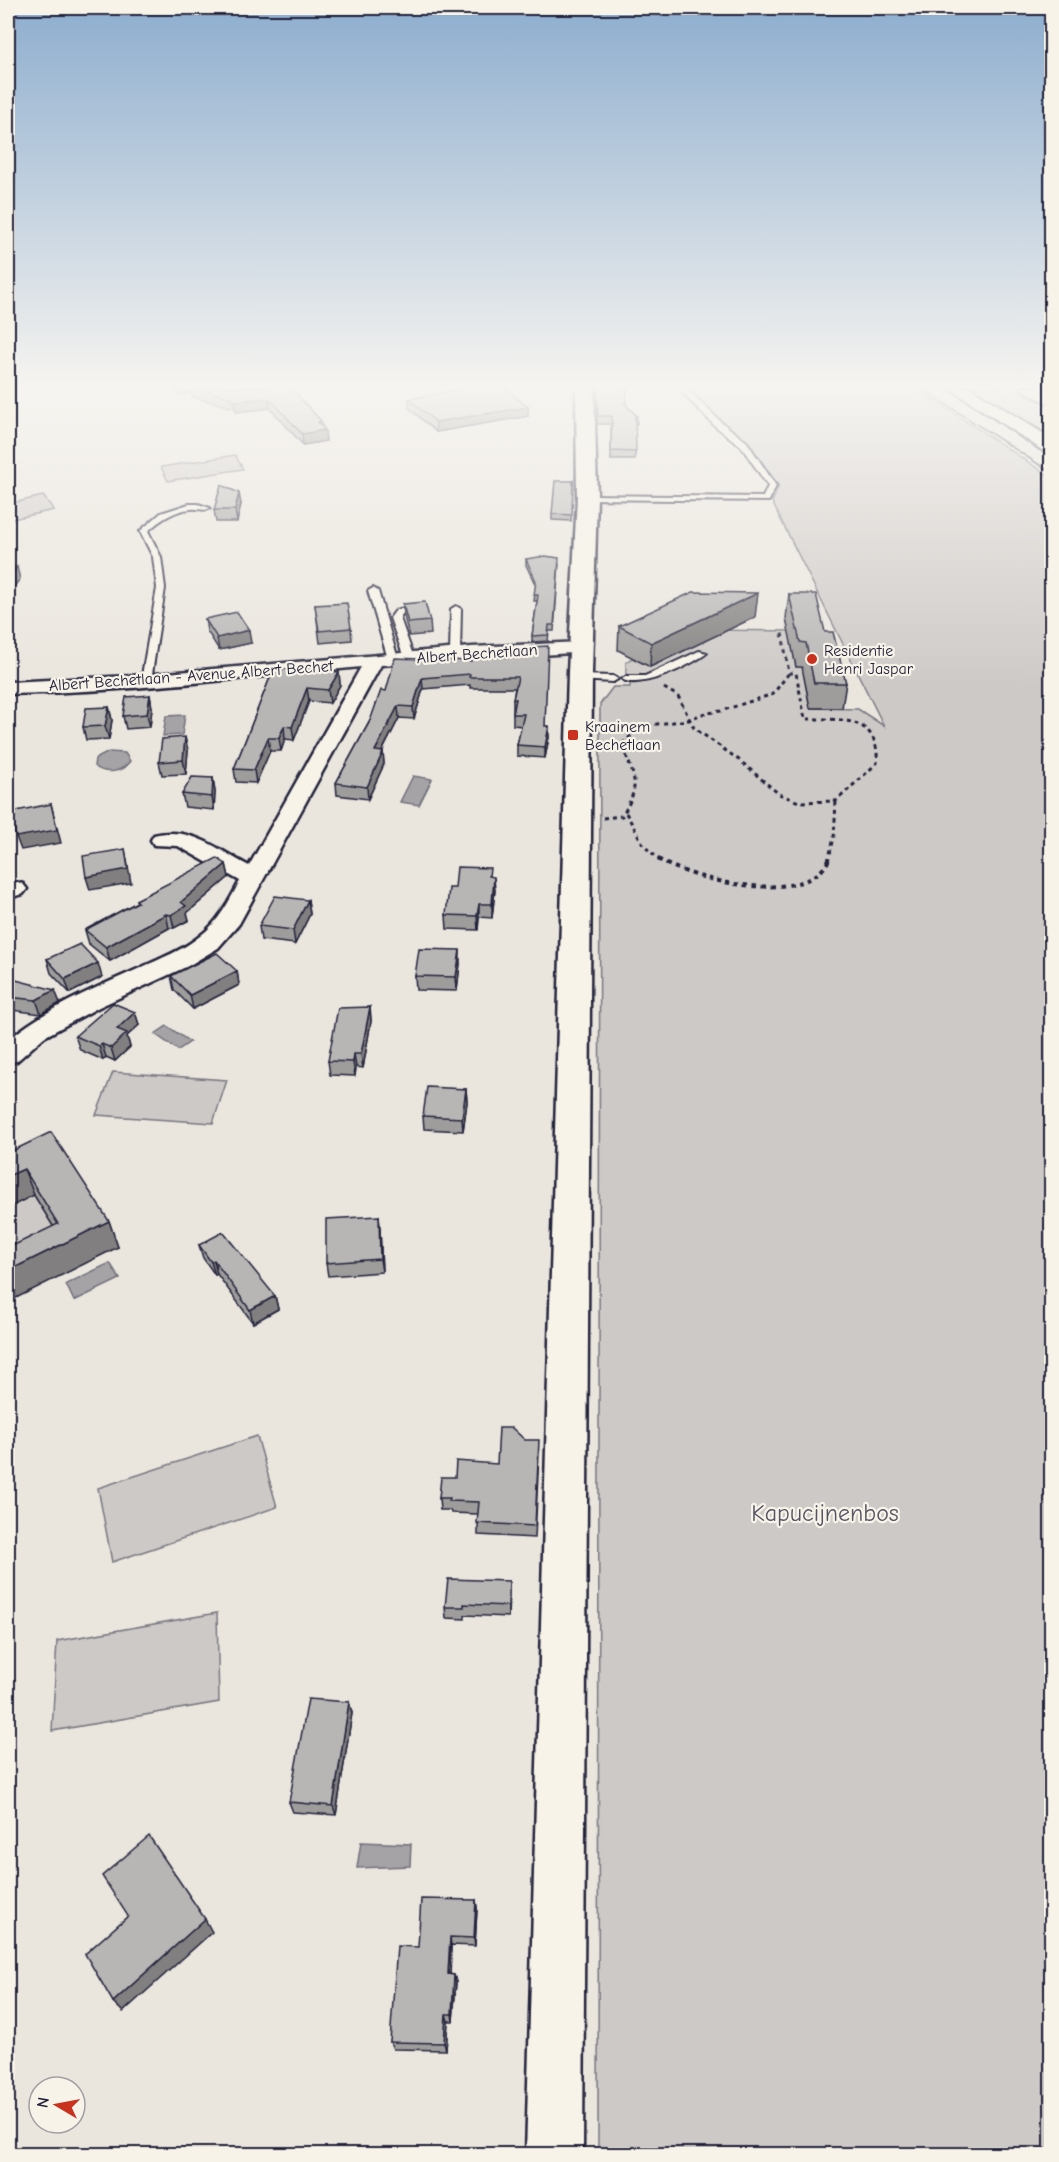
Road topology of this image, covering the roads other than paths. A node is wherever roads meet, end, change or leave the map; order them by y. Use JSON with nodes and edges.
{"nodes":[{"id":1,"x":587,"y":488,"type":"edge"},
{"id":2,"x":771,"y":488,"type":"edge"},
{"id":3,"x":587,"y":497,"type":"junction"},
{"id":4,"x":206,"y":508,"type":"dead end"},
{"id":5,"x":373,"y":591,"type":"dead end"},
{"id":6,"x":412,"y":609,"type":"edge"},
{"id":7,"x":456,"y":609,"type":"dead end"},
{"id":8,"x":580,"y":648,"type":"junction"},
{"id":9,"x":702,"y":653,"type":"dead end"},
{"id":10,"x":455,"y":654,"type":"junction"},
{"id":11,"x":392,"y":659,"type":"junction"},
{"id":12,"x":580,"y":678,"type":"junction"},
{"id":13,"x":613,"y":679,"type":"dead end"},
{"id":14,"x":627,"y":679,"type":"dead end"},
{"id":15,"x":146,"y":681,"type":"junction"},
{"id":16,"x":8,"y":688,"type":"edge"},
{"id":17,"x":162,"y":840,"type":"dead end"},
{"id":18,"x":254,"y":879,"type":"junction"},
{"id":19,"x":35,"y":1031,"type":"junction"},
{"id":20,"x":8,"y":1038,"type":"edge"},
{"id":21,"x":8,"y":1054,"type":"edge"},
{"id":22,"x":554,"y":2154,"type":"edge"}],
"edges":[{"from":1,"to":3,"type":"street"},
{"from":2,"to":3,"type":"lane"},
{"from":3,"to":8,"type":"street"},
{"from":4,"to":15,"type":"lane"},
{"from":5,"to":11,"type":"lane"},
{"from":6,"to":11,"type":"lane"},
{"from":7,"to":10,"type":"lane"},
{"from":8,"to":10,"type":"street","name":"Albert Bechetlaan"},
{"from":8,"to":12,"type":"street"},
{"from":9,"to":14,"type":"lane"},
{"from":10,"to":11,"type":"street","name":"Albert Bechetlaan"},
{"from":11,"to":15,"type":"street","name":"Albert Bechetlaan - Avenue Albert Bechet"},
{"from":11,"to":18,"type":"street"},
{"from":12,"to":13,"type":"lane"},
{"from":12,"to":22,"type":"street"},
{"from":15,"to":16,"type":"street","name":"Albert Bechetlaan - Avenue Albert Bechet"},
{"from":17,"to":18,"type":"street"},
{"from":18,"to":19,"type":"street"},
{"from":19,"to":20,"type":"street"},
{"from":19,"to":21,"type":"street"}]}
